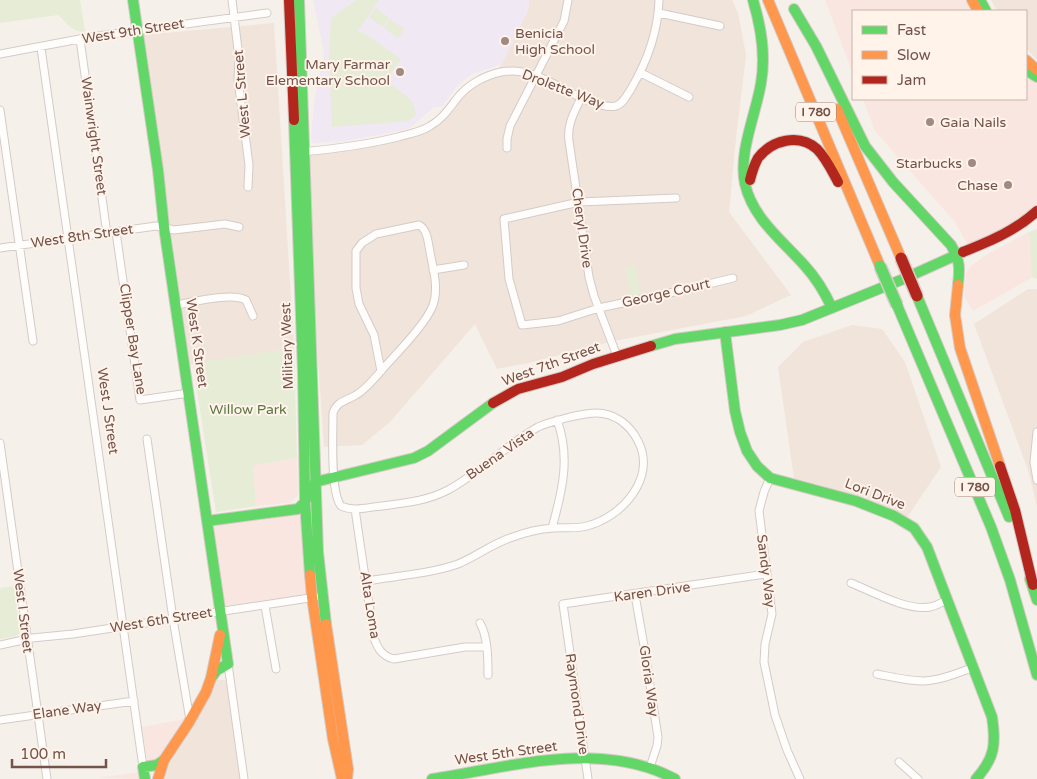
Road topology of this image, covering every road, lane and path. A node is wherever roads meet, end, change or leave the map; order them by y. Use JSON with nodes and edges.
{"nodes":[{"id":1,"x":134,"y":0,"type":"edge"},
{"id":2,"x":232,"y":0,"type":"edge"},
{"id":3,"x":289,"y":0,"type":"edge"},
{"id":4,"x":299,"y":0,"type":"edge"},
{"id":5,"x":568,"y":0,"type":"edge"},
{"id":6,"x":660,"y":0,"type":"edge"},
{"id":7,"x":753,"y":0,"type":"edge"},
{"id":8,"x":768,"y":0,"type":"edge"},
{"id":9,"x":792,"y":5,"type":"edge"},
{"id":10,"x":267,"y":13,"type":"dead end"},
{"id":11,"x":659,"y":14,"type":"junction"},
{"id":12,"x":235,"y":17,"type":"junction"},
{"id":13,"x":720,"y":26,"type":"dead end"},
{"id":14,"x":138,"y":30,"type":"junction"},
{"id":15,"x":80,"y":39,"type":"junction"},
{"id":16,"x":41,"y":48,"type":"junction"},
{"id":17,"x":0,"y":54,"type":"edge"},
{"id":18,"x":1027,"y":61,"type":"edge"},
{"id":19,"x":1037,"y":70,"type":"edge"},
{"id":20,"x":641,"y":73,"type":"junction"},
{"id":21,"x":535,"y":76,"type":"junction"},
{"id":22,"x":689,"y":97,"type":"dead end"},
{"id":23,"x":581,"y":98,"type":"junction"},
{"id":24,"x":0,"y":110,"type":"edge"},
{"id":25,"x":507,"y":148,"type":"dead end"},
{"id":26,"x":299,"y":152,"type":"junction"},
{"id":27,"x":248,"y":187,"type":"dead end"},
{"id":28,"x":676,"y":198,"type":"dead end"},
{"id":29,"x":579,"y":202,"type":"junction"},
{"id":30,"x":753,"y":202,"type":"junction"},
{"id":31,"x":1037,"y":211,"type":"edge"},
{"id":32,"x":863,"y":225,"type":"junction"},
{"id":33,"x":164,"y":227,"type":"junction"},
{"id":34,"x":239,"y":227,"type":"dead end"},
{"id":35,"x":116,"y":232,"type":"junction"},
{"id":36,"x":107,"y":234,"type":"junction"},
{"id":37,"x":68,"y":238,"type":"junction"},
{"id":38,"x":20,"y":245,"type":"junction"},
{"id":39,"x":0,"y":248,"type":"edge"},
{"id":40,"x":958,"y":255,"type":"junction"},
{"id":41,"x":464,"y":265,"type":"dead end"},
{"id":42,"x":433,"y":270,"type":"junction"},
{"id":43,"x":733,"y":278,"type":"dead end"},
{"id":44,"x":176,"y":305,"type":"junction"},
{"id":45,"x":599,"y":308,"type":"junction"},
{"id":46,"x":832,"y":308,"type":"junction"},
{"id":47,"x":253,"y":316,"type":"dead end"},
{"id":48,"x":725,"y":332,"type":"junction"},
{"id":49,"x":33,"y":342,"type":"dead end"},
{"id":50,"x":617,"y":356,"type":"junction"},
{"id":51,"x":381,"y":371,"type":"junction"},
{"id":52,"x":189,"y":393,"type":"junction"},
{"id":53,"x":557,"y":420,"type":"junction"},
{"id":54,"x":1037,"y":432,"type":"edge"},
{"id":55,"x":147,"y":438,"type":"dead end"},
{"id":56,"x":0,"y":443,"type":"edge"},
{"id":57,"x":334,"y":477,"type":"junction"},
{"id":58,"x":770,"y":478,"type":"junction"},
{"id":59,"x":1037,"y":480,"type":"edge"},
{"id":60,"x":315,"y":482,"type":"junction"},
{"id":61,"x":305,"y":502,"type":"junction"},
{"id":62,"x":355,"y":509,"type":"junction"},
{"id":63,"x":207,"y":521,"type":"junction"},
{"id":64,"x":552,"y":528,"type":"junction"},
{"id":65,"x":766,"y":574,"type":"junction"},
{"id":66,"x":366,"y":581,"type":"junction"},
{"id":67,"x":852,"y":584,"type":"dead end"},
{"id":68,"x":1032,"y":586,"type":"junction"},
{"id":69,"x":635,"y":595,"type":"junction"},
{"id":70,"x":317,"y":597,"type":"junction"},
{"id":71,"x":948,"y":600,"type":"junction"},
{"id":72,"x":1037,"y":600,"type":"edge"},
{"id":73,"x":265,"y":606,"type":"junction"},
{"id":74,"x":219,"y":611,"type":"junction"},
{"id":75,"x":173,"y":619,"type":"junction"},
{"id":76,"x":480,"y":623,"type":"dead end"},
{"id":77,"x":123,"y":626,"type":"junction"},
{"id":78,"x":221,"y":626,"type":"junction"},
{"id":79,"x":566,"y":630,"type":"joint"},
{"id":80,"x":27,"y":639,"type":"junction"},
{"id":81,"x":0,"y":645,"type":"edge"},
{"id":82,"x":486,"y":647,"type":"junction"},
{"id":83,"x":228,"y":664,"type":"junction"},
{"id":84,"x":974,"y":667,"type":"junction"},
{"id":85,"x":276,"y":669,"type":"dead end"},
{"id":86,"x":877,"y":674,"type":"dead end"},
{"id":87,"x":488,"y":675,"type":"dead end"},
{"id":88,"x":1037,"y":675,"type":"edge"},
{"id":89,"x":211,"y":678,"type":"junction"},
{"id":90,"x":230,"y":678,"type":"junction"},
{"id":91,"x":134,"y":701,"type":"junction"},
{"id":92,"x":38,"y":715,"type":"junction"},
{"id":93,"x":0,"y":720,"type":"edge"},
{"id":94,"x":190,"y":721,"type":"junction"},
{"id":95,"x":585,"y":758,"type":"junction"},
{"id":96,"x":164,"y":760,"type":"junction"},
{"id":97,"x":899,"y":762,"type":"dead end"},
{"id":98,"x":650,"y":767,"type":"junction"},
{"id":99,"x":144,"y":773,"type":"edge"},
{"id":100,"x":439,"y":778,"type":"edge"},
{"id":101,"x":979,"y":778,"type":"edge"},
{"id":102,"x":47,"y":779,"type":"edge"},
{"id":103,"x":158,"y":779,"type":"edge"},
{"id":104,"x":244,"y":779,"type":"edge"},
{"id":105,"x":342,"y":779,"type":"edge"},
{"id":106,"x":347,"y":779,"type":"edge"},
{"id":107,"x":588,"y":779,"type":"edge"},
{"id":108,"x":675,"y":779,"type":"edge"},
{"id":109,"x":800,"y":779,"type":"edge"},
{"id":110,"x":918,"y":779,"type":"edge"}],
"edges":[{"from":1,"to":14,"type":"main road","name":"West K Street"},
{"from":2,"to":12,"type":"street","name":"West L Street"},
{"from":3,"to":26,"type":"main road","name":"Military West"},
{"from":4,"to":26,"type":"main road","name":"Military West"},
{"from":5,"to":21,"type":"street"},
{"from":6,"to":11,"type":"street","name":"Drolette Way"},
{"from":7,"to":30,"type":"main road"},
{"from":8,"to":32,"type":"main road","number":"I 780"},
{"from":9,"to":40,"type":"main road"},
{"from":9,"to":68,"type":"main road","number":"I 780","bridge":true},
{"from":10,"to":12,"type":"street","name":"West 9th Street"},
{"from":11,"to":13,"type":"street"},
{"from":11,"to":20,"type":"street","name":"Drolette Way"},
{"from":12,"to":14,"type":"street","name":"West 9th Street"},
{"from":12,"to":27,"type":"street","name":"West L Street"},
{"from":14,"to":15,"type":"street","name":"West 9th Street"},
{"from":14,"to":33,"type":"main road","name":"West K Street"},
{"from":15,"to":16,"type":"street","name":"West 9th Street"},
{"from":15,"to":36,"type":"street","name":"Wainwright Street"},
{"from":16,"to":17,"type":"street","name":"West 9th Street"},
{"from":16,"to":37,"type":"street","name":"West J Street"},
{"from":18,"to":19,"type":"main road"},
{"from":20,"to":22,"type":"street"},
{"from":20,"to":23,"type":"street","name":"Drolette Way"},
{"from":21,"to":23,"type":"street","name":"Drolette Way"},
{"from":21,"to":25,"type":"street"},
{"from":21,"to":26,"type":"street","name":"Drolette Way"},
{"from":23,"to":29,"type":"street","name":"Cheryl Drive"},
{"from":24,"to":38,"type":"street"},
{"from":26,"to":60,"type":"main road","name":"Military West"},
{"from":26,"to":61,"type":"main road","name":"Military West"},
{"from":28,"to":29,"type":"street"},
{"from":29,"to":45,"type":"street","name":"Cheryl Drive"},
{"from":29,"to":45,"type":"street","name":"George Court"},
{"from":30,"to":32,"type":"main road"},
{"from":30,"to":46,"type":"main road"},
{"from":31,"to":40,"type":"main road","name":"West 7th Street"},
{"from":32,"to":88,"type":"main road","number":"I 780","bridge":true},
{"from":33,"to":34,"type":"street","name":"West 8th Street"},
{"from":33,"to":35,"type":"street","name":"West 8th Street"},
{"from":33,"to":44,"type":"main road","name":"West K Street"},
{"from":35,"to":36,"type":"street","name":"West 8th Street"},
{"from":35,"to":52,"type":"street","name":"Clipper Bay Lane"},
{"from":36,"to":37,"type":"street","name":"West 8th Street"},
{"from":37,"to":38,"type":"street","name":"West 8th Street"},
{"from":37,"to":77,"type":"street","name":"West J Street"},
{"from":38,"to":39,"type":"street","name":"West 8th Street"},
{"from":38,"to":49,"type":"street"},
{"from":40,"to":46,"type":"main road","name":"West 7th Street"},
{"from":40,"to":68,"type":"main road"},
{"from":41,"to":42,"type":"street"},
{"from":42,"to":51,"type":"street"},
{"from":42,"to":51,"type":"street"},
{"from":43,"to":45,"type":"street","name":"George Court"},
{"from":44,"to":47,"type":"street"},
{"from":44,"to":52,"type":"main road","name":"West K Street"},
{"from":45,"to":50,"type":"street","name":"Cheryl Drive"},
{"from":46,"to":48,"type":"main road","name":"West 7th Street"},
{"from":48,"to":50,"type":"main road","name":"West 7th Street"},
{"from":48,"to":58,"type":"main road"},
{"from":50,"to":57,"type":"main road","name":"West 7th Street"},
{"from":51,"to":57,"type":"street"},
{"from":52,"to":63,"type":"main road","name":"West K Street"},
{"from":53,"to":62,"type":"street","name":"Buena Vista"},
{"from":53,"to":64,"type":"street"},
{"from":53,"to":64,"type":"street","name":"Buena Vista"},
{"from":54,"to":59,"type":"street"},
{"from":55,"to":75,"type":"street"},
{"from":56,"to":80,"type":"street","name":"West I Street"},
{"from":57,"to":60,"type":"main road","name":"West 7th Street"},
{"from":57,"to":62,"type":"street"},
{"from":58,"to":65,"type":"street","name":"Sandy Way"},
{"from":58,"to":71,"type":"main road","name":"Lori Drive"},
{"from":60,"to":61,"type":"main road"},
{"from":60,"to":70,"type":"main road","name":"Military West"},
{"from":61,"to":63,"type":"main road"},
{"from":61,"to":70,"type":"main road","name":"Military West"},
{"from":62,"to":66,"type":"street","name":"Alta Loma"},
{"from":63,"to":74,"type":"main road","name":"West K Street"},
{"from":64,"to":66,"type":"street","name":"Buena Vista"},
{"from":65,"to":69,"type":"street","name":"Karen Drive"},
{"from":65,"to":109,"type":"street","name":"Sandy Way"},
{"from":66,"to":82,"type":"street","name":"Alta Loma"},
{"from":67,"to":71,"type":"street"},
{"from":68,"to":72,"type":"main road","number":"I 780"},
{"from":69,"to":79,"type":"street","name":"Karen Drive"},
{"from":69,"to":98,"type":"street","name":"Gloria Way"},
{"from":70,"to":73,"type":"street","name":"West 6th Street"},
{"from":70,"to":105,"type":"main road","name":"Military West"},
{"from":70,"to":106,"type":"main road","name":"Military West"},
{"from":71,"to":84,"type":"main road","name":"Lori Drive"},
{"from":73,"to":74,"type":"street","name":"West 6th Street"},
{"from":73,"to":85,"type":"street"},
{"from":74,"to":75,"type":"street","name":"West 6th Street"},
{"from":74,"to":78,"type":"main road","name":"West K Street"},
{"from":75,"to":77,"type":"street","name":"West 6th Street"},
{"from":75,"to":94,"type":"street"},
{"from":76,"to":82,"type":"street"},
{"from":77,"to":80,"type":"street","name":"West 6th Street"},
{"from":77,"to":91,"type":"street","name":"West J Street"},
{"from":78,"to":83,"type":"main road","name":"West K Street"},
{"from":78,"to":89,"type":"main road"},
{"from":79,"to":95,"type":"street","name":"Raymond Drive"},
{"from":80,"to":81,"type":"street","name":"West 6th Street"},
{"from":80,"to":92,"type":"street","name":"West I Street"},
{"from":82,"to":87,"type":"street"},
{"from":83,"to":89,"type":"main road"},
{"from":83,"to":90,"type":"street","name":"West K Street"},
{"from":84,"to":86,"type":"street"},
{"from":84,"to":101,"type":"main road","name":"Lori Drive"},
{"from":89,"to":90,"type":"street"},
{"from":89,"to":94,"type":"main road"},
{"from":90,"to":104,"type":"street","name":"West K Street"},
{"from":91,"to":92,"type":"street","name":"Elane Way"},
{"from":91,"to":99,"type":"street","name":"West J Street"},
{"from":92,"to":93,"type":"street","name":"Elane Way"},
{"from":92,"to":102,"type":"street","name":"West I Street"},
{"from":94,"to":96,"type":"main road"},
{"from":95,"to":98,"type":"main road","name":"West 5th Street"},
{"from":95,"to":100,"type":"main road","name":"West 5th Street"},
{"from":95,"to":107,"type":"street","name":"Raymond Drive"},
{"from":96,"to":99,"type":"main road"},
{"from":96,"to":103,"type":"main road"},
{"from":97,"to":110,"type":"street"},
{"from":98,"to":108,"type":"main road","name":"West 5th Street"}]}
